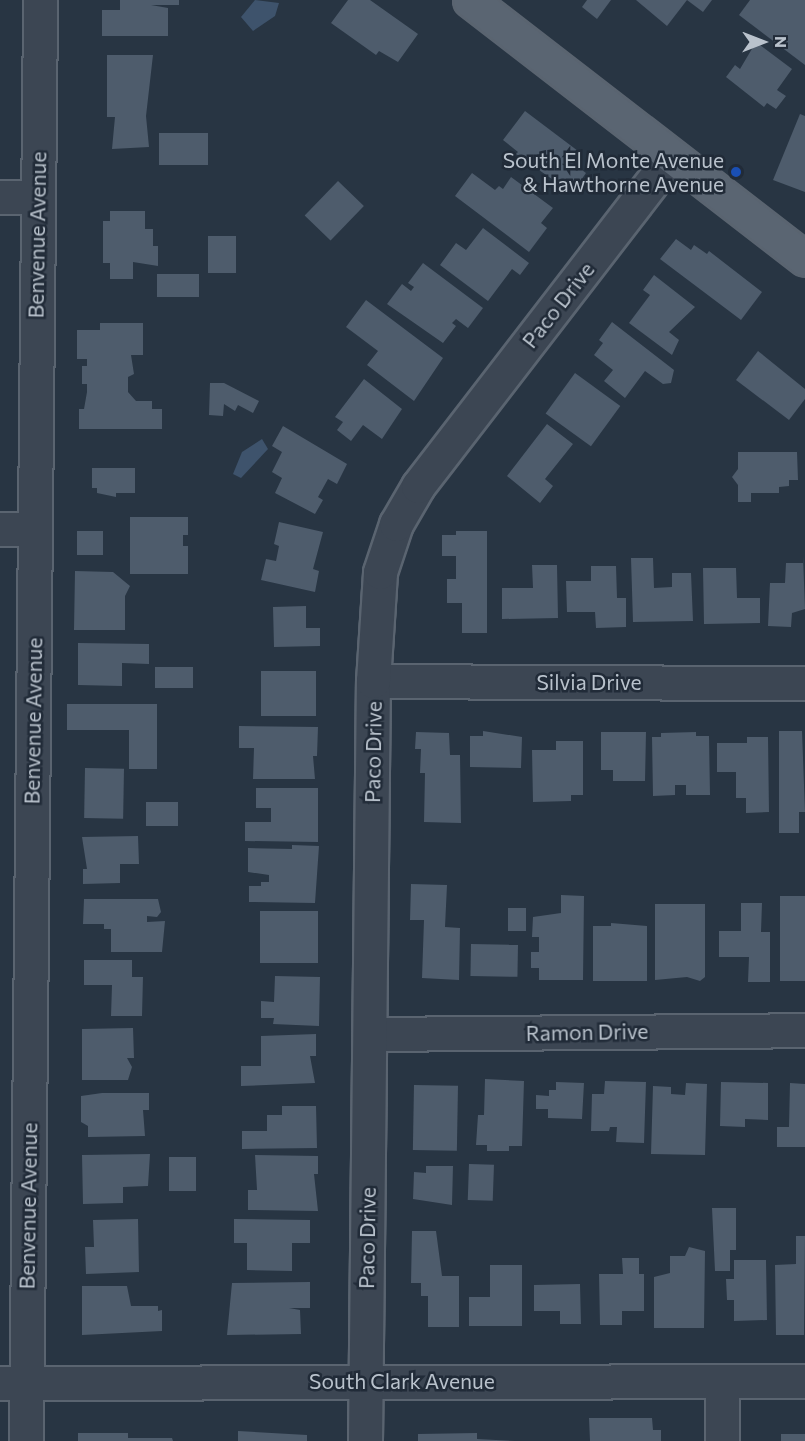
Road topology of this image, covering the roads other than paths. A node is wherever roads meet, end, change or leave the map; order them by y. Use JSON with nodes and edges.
{"nodes":[{"id":1,"x":40,"y":0,"type":"edge"},
{"id":2,"x":470,"y":0,"type":"edge"},
{"id":3,"x":671,"y":158,"type":"junction"},
{"id":4,"x":0,"y":197,"type":"edge"},
{"id":5,"x":37,"y":197,"type":"junction"},
{"id":6,"x":805,"y":259,"type":"edge"},
{"id":7,"x":0,"y":529,"type":"edge"},
{"id":8,"x":34,"y":530,"type":"junction"},
{"id":9,"x":373,"y":681,"type":"junction"},
{"id":10,"x":805,"y":683,"type":"edge"},
{"id":11,"x":805,"y":1030,"type":"edge"},
{"id":12,"x":369,"y":1034,"type":"junction"},
{"id":13,"x":365,"y":1380,"type":"junction"},
{"id":14,"x":805,"y":1381,"type":"edge"},
{"id":15,"x":722,"y":1382,"type":"junction"},
{"id":16,"x":13,"y":1383,"type":"edge"},
{"id":17,"x":26,"y":1441,"type":"edge"},
{"id":18,"x":365,"y":1441,"type":"edge"},
{"id":19,"x":722,"y":1441,"type":"edge"}],
"edges":[{"from":1,"to":5,"type":"street","name":"Benvenue Avenue"},
{"from":2,"to":3,"type":"main road"},
{"from":3,"to":6,"type":"main road"},
{"from":3,"to":9,"type":"street","name":"Paco Drive"},
{"from":4,"to":5,"type":"street"},
{"from":5,"to":8,"type":"street","name":"Benvenue Avenue"},
{"from":7,"to":8,"type":"street"},
{"from":8,"to":16,"type":"street","name":"Benvenue Avenue"},
{"from":9,"to":10,"type":"street","name":"Silvia Drive"},
{"from":9,"to":12,"type":"street","name":"Paco Drive"},
{"from":11,"to":12,"type":"street","name":"Ramon Drive"},
{"from":12,"to":13,"type":"street","name":"Paco Drive"},
{"from":13,"to":15,"type":"street","name":"South Clark Avenue"},
{"from":13,"to":16,"type":"street","name":"South Clark Avenue"},
{"from":13,"to":18,"type":"street","name":"Paco Drive"},
{"from":14,"to":15,"type":"street","name":"South Clark Avenue"},
{"from":15,"to":19,"type":"street"},
{"from":16,"to":17,"type":"street","name":"Benvenue Avenue"}]}
